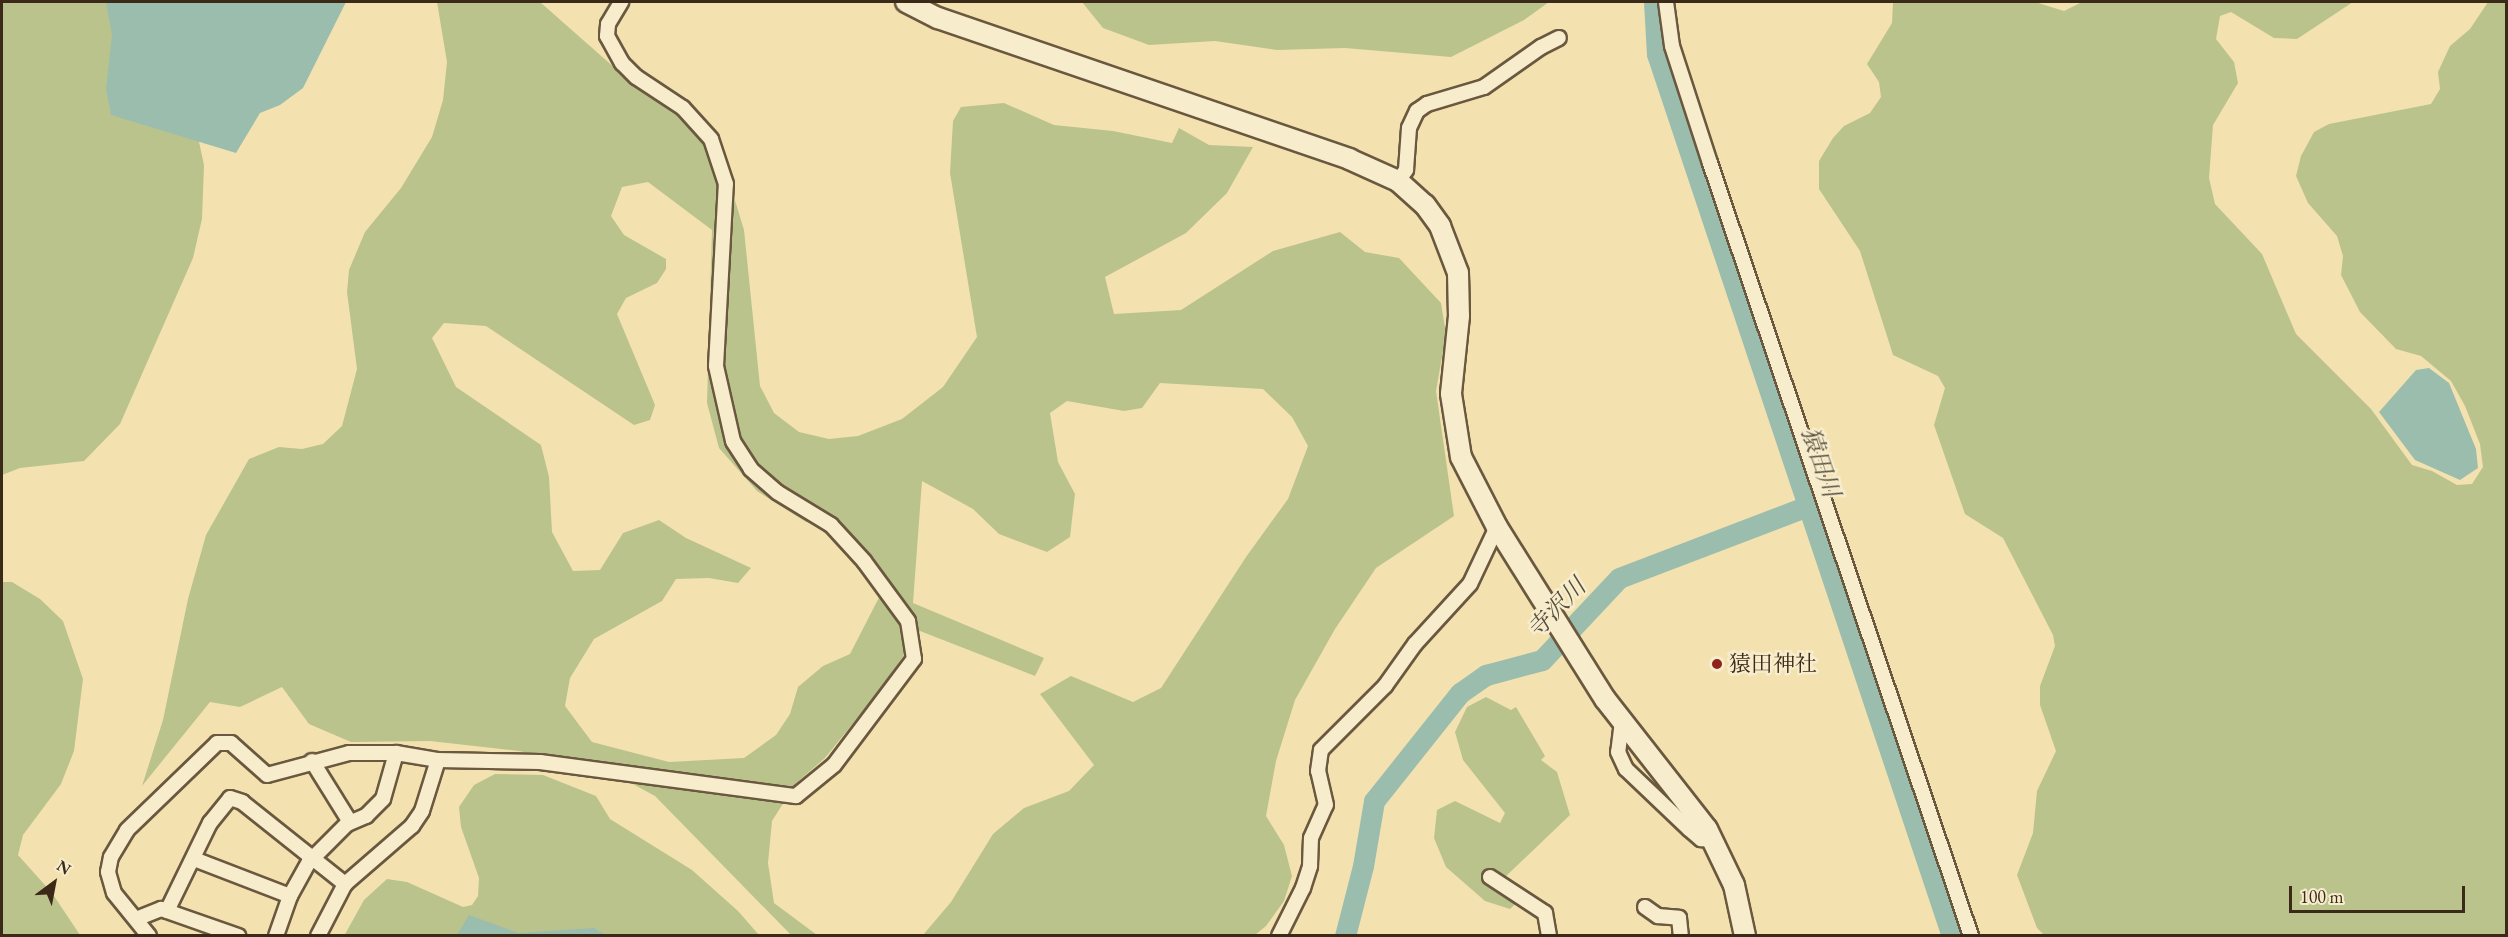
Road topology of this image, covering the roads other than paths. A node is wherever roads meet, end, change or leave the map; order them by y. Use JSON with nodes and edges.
{"nodes":[{"id":1,"x":621,"y":2,"type":"edge"},
{"id":2,"x":906,"y":2,"type":"edge"},
{"id":3,"x":1666,"y":2,"type":"edge"},
{"id":4,"x":1559,"y":38,"type":"dead end"},
{"id":5,"x":1398,"y":181,"type":"junction"},
{"id":6,"x":1497,"y":527,"type":"junction"},
{"id":7,"x":1622,"y":721,"type":"junction"},
{"id":8,"x":396,"y":753,"type":"junction"},
{"id":9,"x":438,"y":760,"type":"junction"},
{"id":10,"x":312,"y":761,"type":"junction"},
{"id":11,"x":350,"y":822,"type":"junction"},
{"id":12,"x":1712,"y":840,"type":"junction"},
{"id":13,"x":313,"y":858,"type":"junction"},
{"id":14,"x":194,"y":859,"type":"junction"},
{"id":15,"x":1490,"y":878,"type":"dead end"},
{"id":16,"x":345,"y":884,"type":"junction"},
{"id":17,"x":290,"y":896,"type":"junction"},
{"id":18,"x":1645,"y":907,"type":"dead end"},
{"id":19,"x":167,"y":911,"type":"junction"},
{"id":20,"x":136,"y":919,"type":"junction"},
{"id":21,"x":149,"y":936,"type":"edge"},
{"id":22,"x":238,"y":936,"type":"edge"},
{"id":23,"x":276,"y":936,"type":"edge"},
{"id":24,"x":318,"y":936,"type":"edge"},
{"id":25,"x":1279,"y":936,"type":"edge"},
{"id":26,"x":1549,"y":936,"type":"edge"},
{"id":27,"x":1681,"y":936,"type":"edge"},
{"id":28,"x":1745,"y":936,"type":"edge"},
{"id":29,"x":1971,"y":936,"type":"edge"}],
"edges":[{"from":1,"to":9,"type":"street"},
{"from":2,"to":5,"type":"street"},
{"from":3,"to":29,"type":"street"},
{"from":4,"to":5,"type":"street"},
{"from":5,"to":6,"type":"street"},
{"from":6,"to":7,"type":"street"},
{"from":6,"to":25,"type":"street"},
{"from":7,"to":12,"type":"street"},
{"from":7,"to":12,"type":"street"},
{"from":8,"to":9,"type":"street"},
{"from":8,"to":10,"type":"street"},
{"from":8,"to":11,"type":"street"},
{"from":9,"to":16,"type":"street"},
{"from":10,"to":11,"type":"street"},
{"from":10,"to":20,"type":"street"},
{"from":11,"to":13,"type":"street"},
{"from":12,"to":28,"type":"street"},
{"from":13,"to":14,"type":"street"},
{"from":13,"to":16,"type":"street"},
{"from":13,"to":17,"type":"street"},
{"from":14,"to":17,"type":"street"},
{"from":14,"to":19,"type":"street"},
{"from":15,"to":26,"type":"street"},
{"from":16,"to":24,"type":"street"},
{"from":17,"to":23,"type":"street"},
{"from":18,"to":27,"type":"street"},
{"from":19,"to":20,"type":"street"},
{"from":19,"to":22,"type":"street"},
{"from":20,"to":21,"type":"street"}]}
